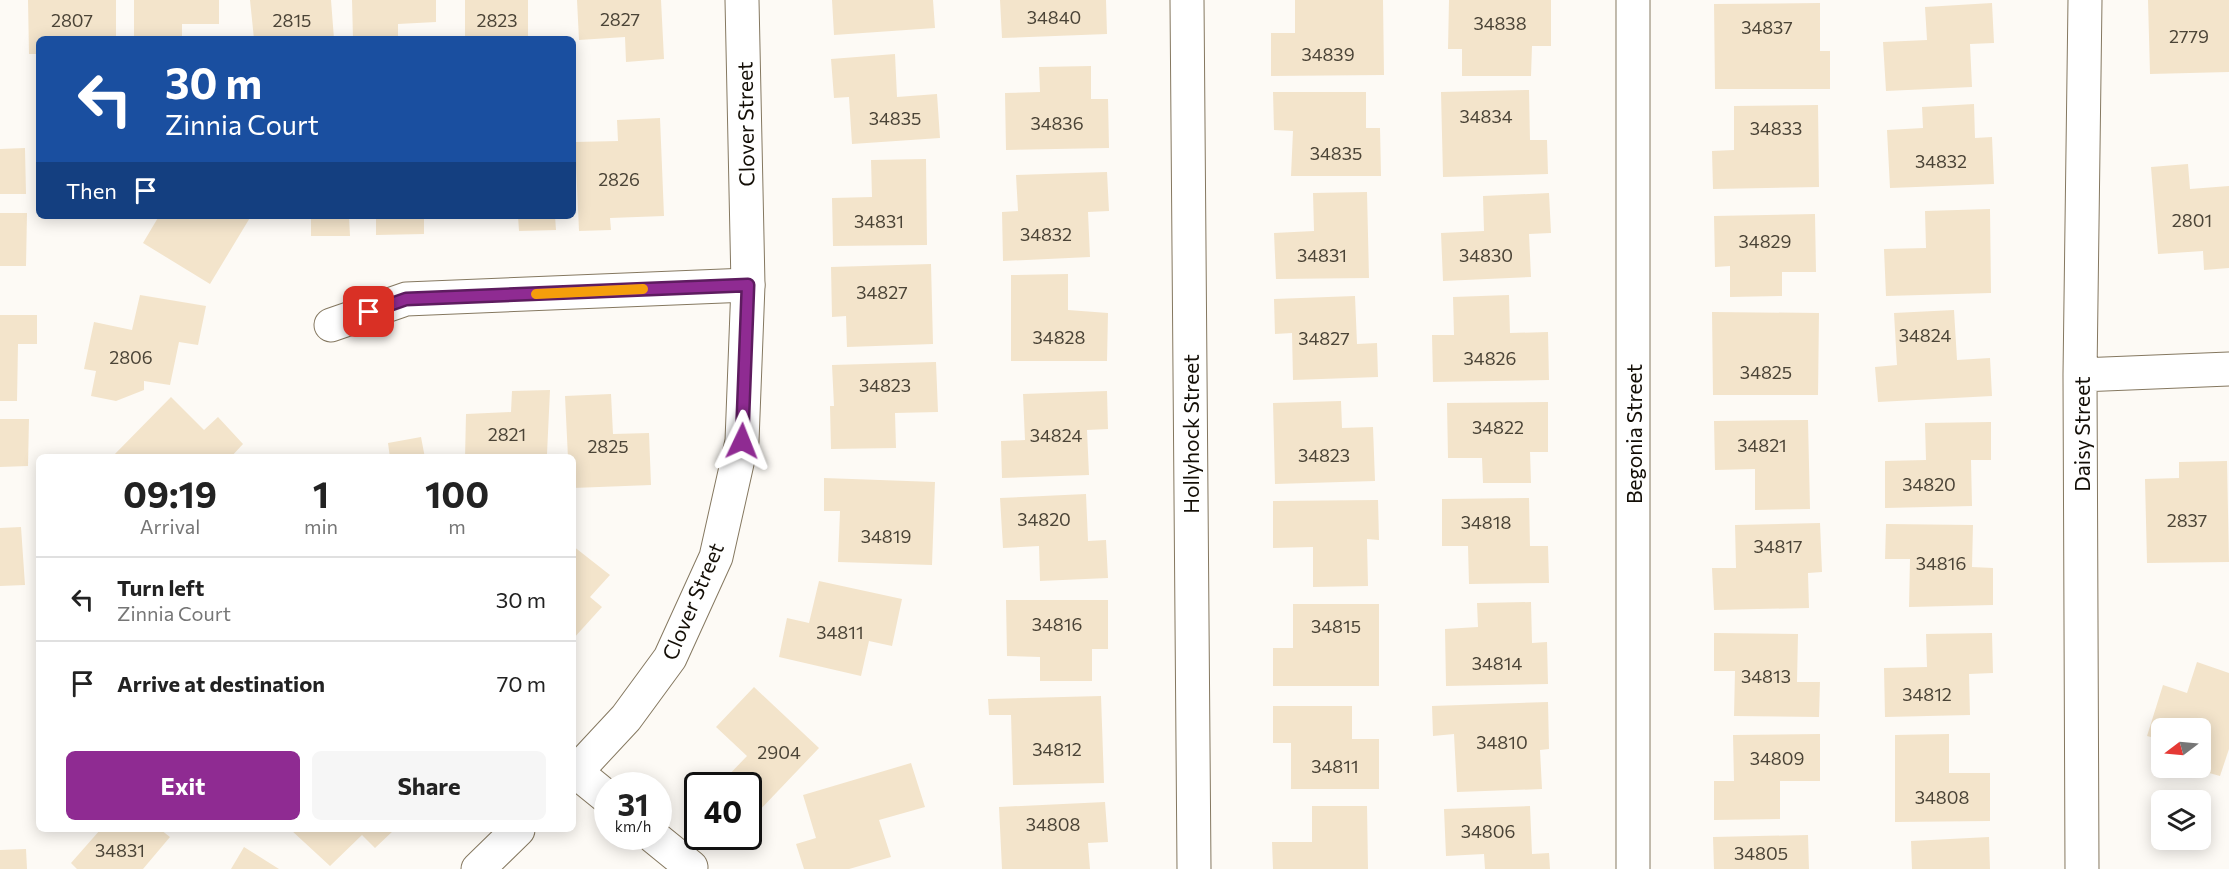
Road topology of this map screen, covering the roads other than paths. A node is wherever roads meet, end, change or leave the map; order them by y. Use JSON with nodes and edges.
{"nodes":[{"id":1,"x":742,"y":0,"type":"edge"},
{"id":2,"x":1187,"y":0,"type":"edge"},
{"id":3,"x":1633,"y":0,"type":"edge"},
{"id":4,"x":2085,"y":0,"type":"edge"},
{"id":5,"x":748,"y":285,"type":"junction"},
{"id":6,"x":331,"y":325,"type":"dead end"},
{"id":7,"x":2229,"y":369,"type":"edge"},
{"id":8,"x":2080,"y":375,"type":"junction"},
{"id":9,"x":576,"y":773,"type":"edge"},
{"id":10,"x":576,"y":775,"type":"edge"},
{"id":11,"x":594,"y":788,"type":"edge"},
{"id":12,"x":516,"y":832,"type":"edge"},
{"id":13,"x":670,"y":850,"type":"edge"},
{"id":14,"x":691,"y":867,"type":"dead end"},
{"id":15,"x":478,"y":869,"type":"edge"},
{"id":16,"x":1194,"y":869,"type":"edge"},
{"id":17,"x":1633,"y":869,"type":"edge"},
{"id":18,"x":2082,"y":869,"type":"edge"}],
"edges":[{"from":1,"to":5,"type":"street","name":"Clover Street"},
{"from":2,"to":16,"type":"street","name":"Hollyhock Street"},
{"from":3,"to":17,"type":"street","name":"Begonia Street"},
{"from":4,"to":8,"type":"street","name":"Daisy Street"},
{"from":5,"to":6,"type":"street"},
{"from":5,"to":9,"type":"street","name":"Clover Street"},
{"from":7,"to":8,"type":"street"},
{"from":8,"to":18,"type":"street","name":"Daisy Street"},
{"from":10,"to":11,"type":"street"},
{"from":12,"to":15,"type":"street"},
{"from":13,"to":14,"type":"street"}]}
